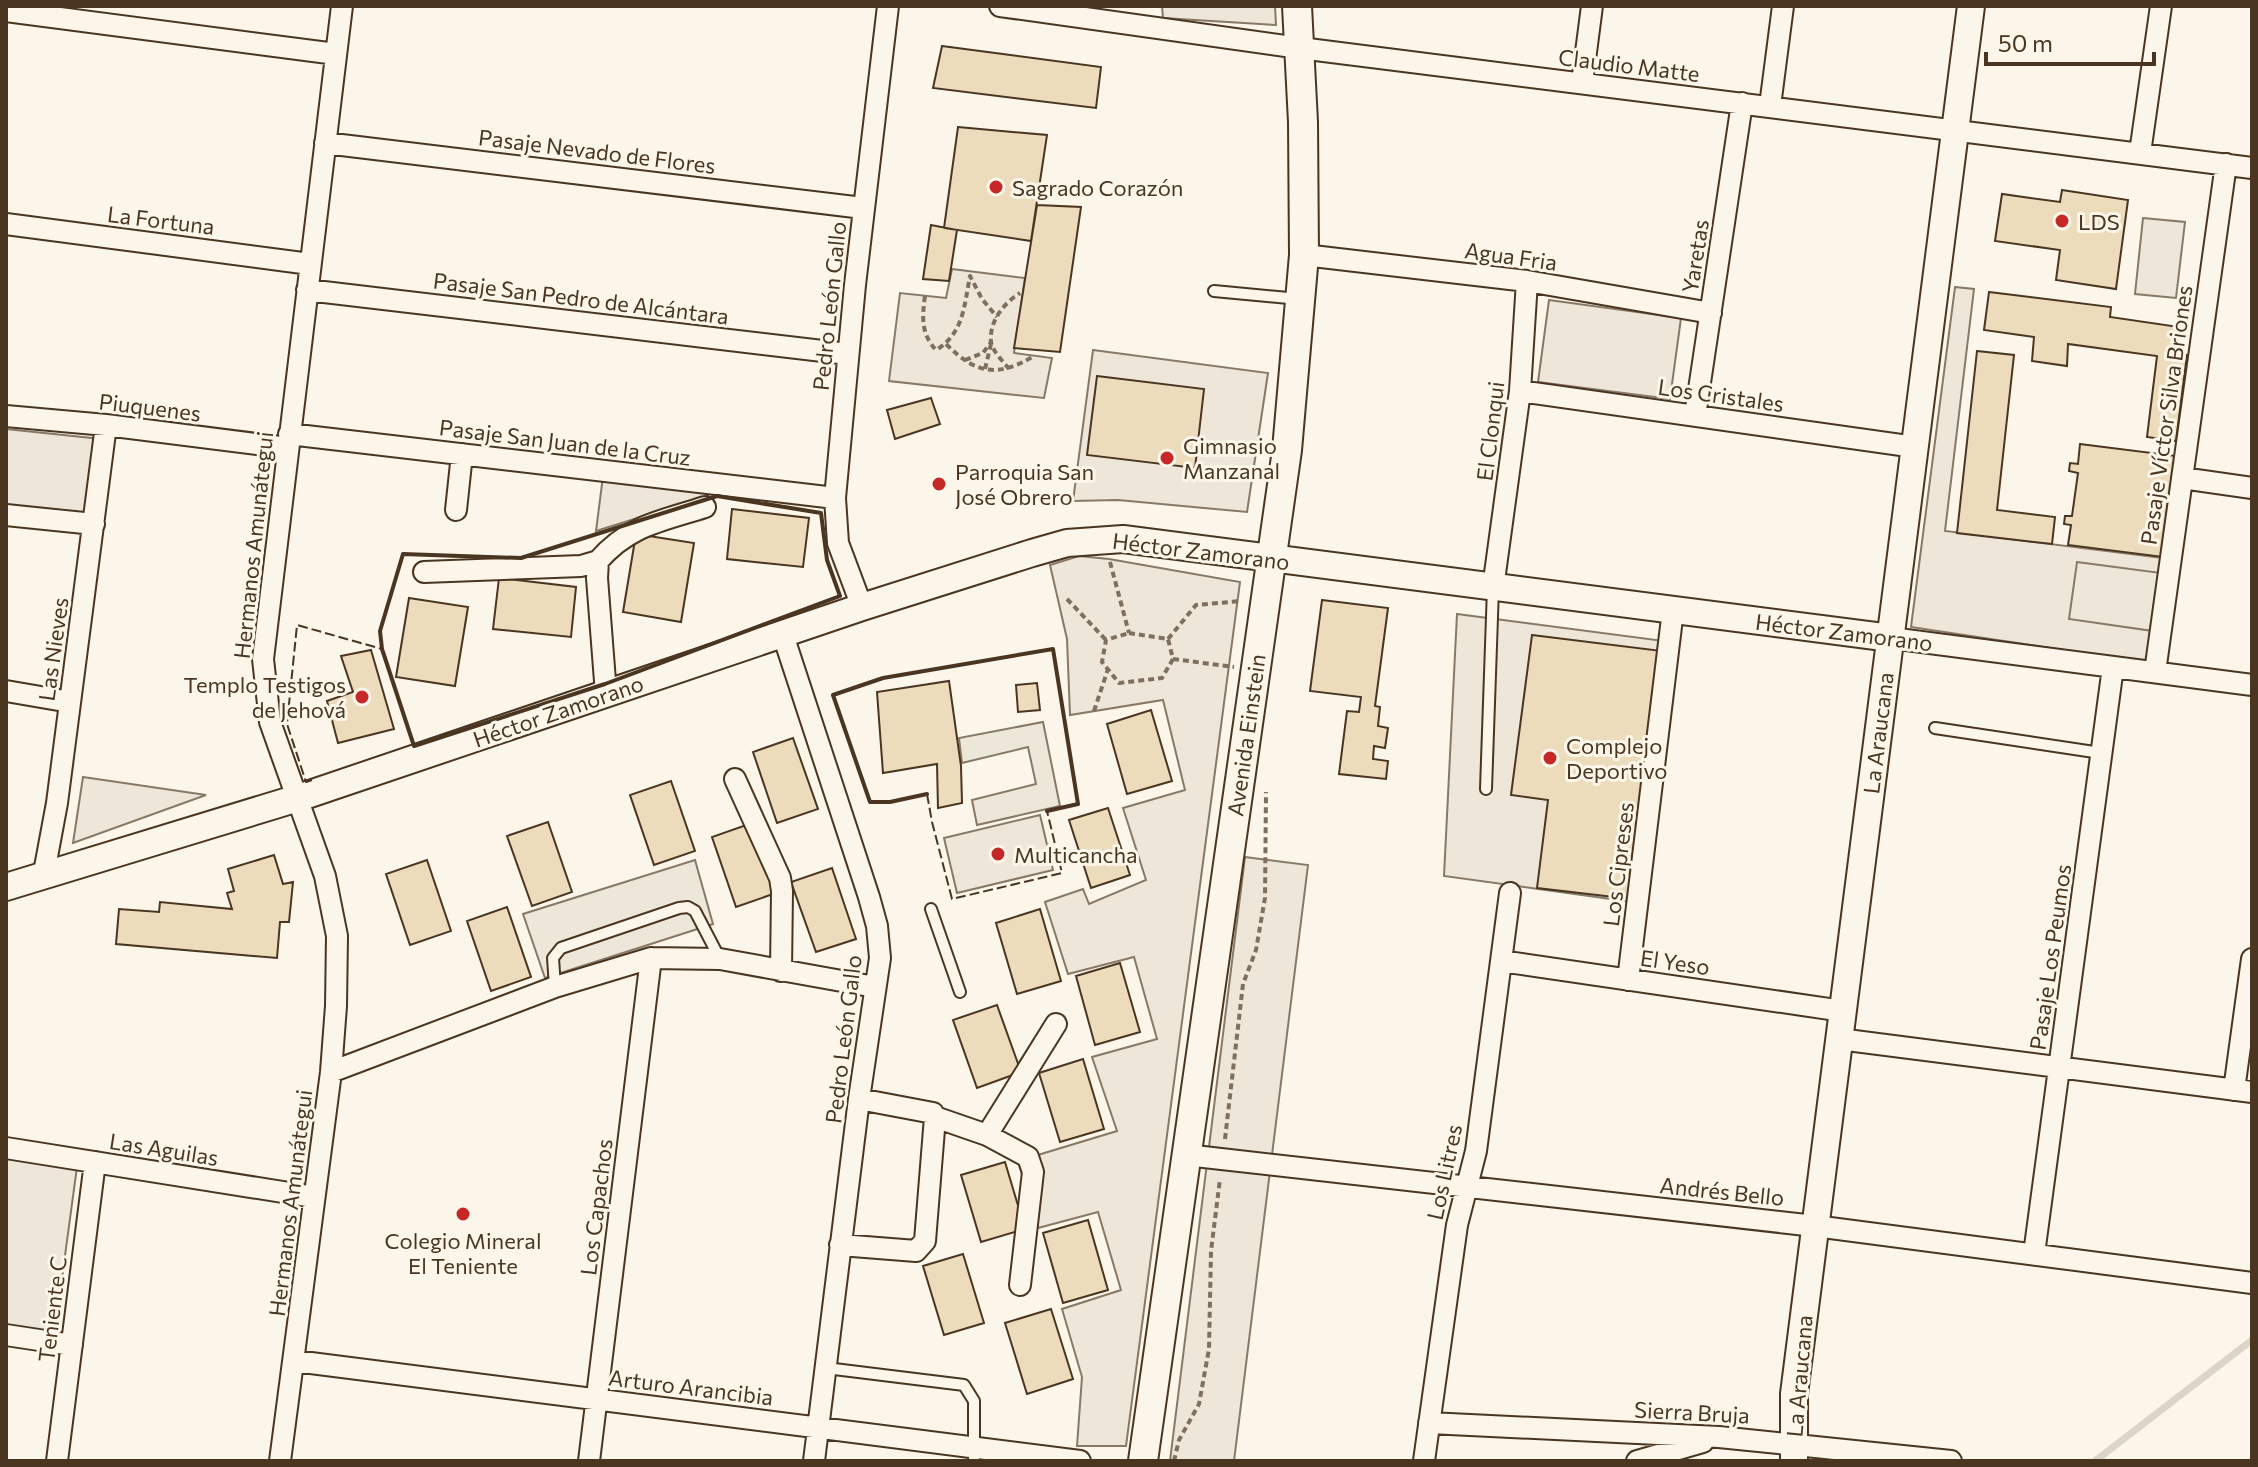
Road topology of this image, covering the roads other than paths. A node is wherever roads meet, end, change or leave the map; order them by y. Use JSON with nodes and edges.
{"nodes":[{"id":1,"x":135,"y":6,"type":"edge"},
{"id":2,"x":342,"y":6,"type":"edge"},
{"id":3,"x":888,"y":6,"type":"edge"},
{"id":4,"x":1000,"y":6,"type":"edge"},
{"id":5,"x":1297,"y":6,"type":"edge"},
{"id":6,"x":1592,"y":6,"type":"edge"},
{"id":7,"x":1783,"y":6,"type":"edge"},
{"id":8,"x":1971,"y":6,"type":"edge"},
{"id":9,"x":2161,"y":6,"type":"edge"},
{"id":10,"x":1057,"y":10,"type":"edge"},
{"id":11,"x":6,"y":11,"type":"edge"},
{"id":12,"x":132,"y":27,"type":"junction"},
{"id":13,"x":1300,"y":48,"type":"junction"},
{"id":14,"x":336,"y":54,"type":"junction"},
{"id":15,"x":1582,"y":83,"type":"junction"},
{"id":16,"x":1742,"y":103,"type":"junction"},
{"id":17,"x":1770,"y":106,"type":"junction"},
{"id":18,"x":1955,"y":130,"type":"junction"},
{"id":19,"x":325,"y":143,"type":"junction"},
{"id":20,"x":2140,"y":153,"type":"junction"},
{"id":21,"x":2226,"y":164,"type":"junction"},
{"id":22,"x":2252,"y":168,"type":"edge"},
{"id":23,"x":863,"y":208,"type":"junction"},
{"id":24,"x":6,"y":224,"type":"edge"},
{"id":25,"x":1304,"y":255,"type":"junction"},
{"id":26,"x":310,"y":264,"type":"junction"},
{"id":27,"x":1527,"y":281,"type":"junction"},
{"id":28,"x":307,"y":290,"type":"junction"},
{"id":29,"x":1214,"y":291,"type":"dead end"},
{"id":30,"x":1301,"y":300,"type":"junction"},
{"id":31,"x":1711,"y":313,"type":"junction"},
{"id":32,"x":848,"y":354,"type":"junction"},
{"id":33,"x":1520,"y":391,"type":"junction"},
{"id":34,"x":6,"y":416,"type":"edge"},
{"id":35,"x":1695,"y":416,"type":"junction"},
{"id":36,"x":106,"y":425,"type":"junction"},
{"id":37,"x":288,"y":441,"type":"junction"},
{"id":38,"x":1915,"y":447,"type":"junction"},
{"id":39,"x":462,"y":454,"type":"junction"},
{"id":40,"x":2182,"y":478,"type":"junction"},
{"id":41,"x":2252,"y":488,"type":"edge"},
{"id":42,"x":835,"y":498,"type":"junction"},
{"id":43,"x":705,"y":507,"type":"dead end"},
{"id":44,"x":456,"y":510,"type":"dead end"},
{"id":45,"x":6,"y":515,"type":"edge"},
{"id":46,"x":94,"y":524,"type":"junction"},
{"id":47,"x":1271,"y":559,"type":"junction"},
{"id":48,"x":598,"y":561,"type":"junction"},
{"id":49,"x":424,"y":572,"type":"dead end"},
{"id":50,"x":1493,"y":588,"type":"junction"},
{"id":51,"x":862,"y":607,"type":"junction"},
{"id":52,"x":1673,"y":610,"type":"junction"},
{"id":53,"x":783,"y":635,"type":"junction"},
{"id":54,"x":1891,"y":638,"type":"junction"},
{"id":55,"x":2113,"y":667,"type":"junction"},
{"id":56,"x":2155,"y":672,"type":"junction"},
{"id":57,"x":2252,"y":685,"type":"edge"},
{"id":58,"x":6,"y":691,"type":"edge"},
{"id":59,"x":606,"y":694,"type":"junction"},
{"id":60,"x":70,"y":702,"type":"junction"},
{"id":61,"x":1935,"y":728,"type":"dead end"},
{"id":62,"x":2101,"y":753,"type":"junction"},
{"id":63,"x":735,"y":779,"type":"dead end"},
{"id":64,"x":1486,"y":789,"type":"dead end"},
{"id":65,"x":298,"y":798,"type":"junction"},
{"id":66,"x":43,"y":878,"type":"junction"},
{"id":67,"x":6,"y":887,"type":"edge"},
{"id":68,"x":1510,"y":893,"type":"dead end"},
{"id":69,"x":931,"y":909,"type":"dead end"},
{"id":70,"x":651,"y":958,"type":"junction"},
{"id":71,"x":720,"y":959,"type":"junction"},
{"id":72,"x":2252,"y":959,"type":"edge"},
{"id":73,"x":1501,"y":961,"type":"junction"},
{"id":74,"x":781,"y":971,"type":"junction"},
{"id":75,"x":1628,"y":980,"type":"junction"},
{"id":76,"x":555,"y":987,"type":"junction"},
{"id":77,"x":875,"y":987,"type":"junction"},
{"id":78,"x":960,"y":992,"type":"dead end"},
{"id":79,"x":1843,"y":1011,"type":"junction"},
{"id":80,"x":1056,"y":1024,"type":"dead end"},
{"id":81,"x":1839,"y":1039,"type":"junction"},
{"id":82,"x":2059,"y":1067,"type":"junction"},
{"id":83,"x":331,"y":1072,"type":"junction"},
{"id":84,"x":2243,"y":1091,"type":"edge"},
{"id":85,"x":859,"y":1099,"type":"junction"},
{"id":86,"x":935,"y":1117,"type":"junction"},
{"id":87,"x":987,"y":1135,"type":"junction"},
{"id":88,"x":6,"y":1148,"type":"edge"},
{"id":89,"x":1186,"y":1155,"type":"junction"},
{"id":90,"x":95,"y":1162,"type":"junction"},
{"id":91,"x":1466,"y":1186,"type":"junction"},
{"id":92,"x":314,"y":1197,"type":"junction"},
{"id":93,"x":1815,"y":1226,"type":"junction"},
{"id":94,"x":840,"y":1245,"type":"junction"},
{"id":95,"x":2034,"y":1254,"type":"junction"},
{"id":96,"x":2252,"y":1283,"type":"edge"},
{"id":97,"x":1020,"y":1285,"type":"dead end"},
{"id":98,"x":6,"y":1335,"type":"edge"},
{"id":99,"x":72,"y":1345,"type":"junction"},
{"id":100,"x":295,"y":1361,"type":"junction"},
{"id":101,"x":826,"y":1368,"type":"junction"},
{"id":102,"x":597,"y":1399,"type":"junction"},
{"id":103,"x":1429,"y":1423,"type":"junction"},
{"id":104,"x":819,"y":1428,"type":"junction"},
{"id":105,"x":1719,"y":1437,"type":"junction"},
{"id":106,"x":1793,"y":1452,"type":"edge"},
{"id":107,"x":975,"y":1454,"type":"edge"},
{"id":108,"x":57,"y":1461,"type":"edge"},
{"id":109,"x":280,"y":1461,"type":"edge"},
{"id":110,"x":589,"y":1461,"type":"edge"},
{"id":111,"x":814,"y":1461,"type":"edge"},
{"id":112,"x":1080,"y":1461,"type":"edge"},
{"id":113,"x":1143,"y":1461,"type":"edge"},
{"id":114,"x":1424,"y":1461,"type":"edge"},
{"id":115,"x":1637,"y":1461,"type":"edge"},
{"id":116,"x":1951,"y":1461,"type":"edge"}],
"edges":[{"from":1,"to":12,"type":"street"},
{"from":2,"to":14,"type":"street","name":"Hermanos Amunátegui"},
{"from":3,"to":23,"type":"street","name":"Pedro León Gallo"},
{"from":4,"to":10,"type":"street","name":"Claudio Matte"},
{"from":5,"to":13,"type":"main road","name":"Avenida Einstein"},
{"from":6,"to":15,"type":"street"},
{"from":7,"to":17,"type":"street"},
{"from":8,"to":18,"type":"street","name":"La Araucana"},
{"from":9,"to":20,"type":"street"},
{"from":10,"to":13,"type":"street","name":"Claudio Matte"},
{"from":11,"to":12,"type":"street"},
{"from":12,"to":14,"type":"street"},
{"from":13,"to":15,"type":"street","name":"Claudio Matte"},
{"from":13,"to":25,"type":"main road","name":"Avenida Einstein"},
{"from":14,"to":19,"type":"street","name":"Hermanos Amunátegui"},
{"from":15,"to":16,"type":"street","name":"Claudio Matte"},
{"from":16,"to":17,"type":"street","name":"Claudio Matte"},
{"from":16,"to":31,"type":"street","name":"Yaretas"},
{"from":17,"to":18,"type":"street","name":"Claudio Matte"},
{"from":18,"to":20,"type":"street","name":"Claudio Matte"},
{"from":18,"to":38,"type":"street","name":"La Araucana"},
{"from":19,"to":23,"type":"street","name":"Pasaje Nevado de Flores"},
{"from":19,"to":26,"type":"street","name":"Hermanos Amunátegui"},
{"from":20,"to":21,"type":"street","name":"Claudio Matte"},
{"from":21,"to":22,"type":"street","name":"Claudio Matte"},
{"from":21,"to":40,"type":"street","name":"Pasaje Víctor Silva Briones"},
{"from":23,"to":32,"type":"street","name":"Pedro León Gallo"},
{"from":24,"to":26,"type":"street","name":"La Fortuna"},
{"from":25,"to":27,"type":"street","name":"Agua Fria"},
{"from":25,"to":30,"type":"main road","name":"Avenida Einstein"},
{"from":26,"to":28,"type":"street","name":"Hermanos Amunátegui"},
{"from":27,"to":31,"type":"street","name":"Agua Fria"},
{"from":27,"to":33,"type":"street","name":"El Clonqui"},
{"from":28,"to":32,"type":"street","name":"Pasaje San Pedro de Alcántara"},
{"from":28,"to":37,"type":"street","name":"Hermanos Amunátegui"},
{"from":29,"to":30,"type":"lane"},
{"from":30,"to":47,"type":"main road","name":"Avenida Einstein"},
{"from":31,"to":35,"type":"street","name":"Yaretas"},
{"from":32,"to":42,"type":"street","name":"Pedro León Gallo"},
{"from":33,"to":35,"type":"street","name":"Los Cristales"},
{"from":33,"to":50,"type":"street","name":"El Clonqui"},
{"from":34,"to":36,"type":"street","name":"Piuquenes"},
{"from":35,"to":38,"type":"street","name":"Los Cristales"},
{"from":36,"to":37,"type":"street","name":"Piuquenes"},
{"from":36,"to":46,"type":"street","name":"Las Nieves"},
{"from":37,"to":39,"type":"street","name":"Pasaje San Juan de la Cruz"},
{"from":37,"to":65,"type":"street","name":"Hermanos Amunátegui"},
{"from":38,"to":54,"type":"street","name":"La Araucana"},
{"from":39,"to":42,"type":"street","name":"Pasaje San Juan de la Cruz"},
{"from":39,"to":44,"type":"street"},
{"from":40,"to":41,"type":"street"},
{"from":40,"to":56,"type":"street","name":"Pasaje Víctor Silva Briones"},
{"from":42,"to":51,"type":"street","name":"Pedro León Gallo"},
{"from":43,"to":48,"type":"street"},
{"from":45,"to":46,"type":"street"},
{"from":46,"to":60,"type":"street","name":"Las Nieves"},
{"from":47,"to":50,"type":"street","name":"Héctor Zamorano"},
{"from":47,"to":51,"type":"street","name":"Héctor Zamorano"},
{"from":47,"to":89,"type":"main road","name":"Avenida Einstein"},
{"from":48,"to":49,"type":"street"},
{"from":48,"to":59,"type":"street"},
{"from":50,"to":52,"type":"street","name":"Héctor Zamorano"},
{"from":50,"to":64,"type":"lane"},
{"from":51,"to":53,"type":"street","name":"Héctor Zamorano"},
{"from":52,"to":54,"type":"street","name":"Héctor Zamorano"},
{"from":52,"to":75,"type":"street","name":"Los Cipreses"},
{"from":53,"to":59,"type":"street","name":"Héctor Zamorano"},
{"from":53,"to":77,"type":"street","name":"Pedro León Gallo"},
{"from":54,"to":55,"type":"street","name":"Héctor Zamorano"},
{"from":54,"to":79,"type":"street","name":"La Araucana"},
{"from":55,"to":56,"type":"street","name":"Héctor Zamorano"},
{"from":55,"to":62,"type":"street","name":"Pasaje Los Peumos"},
{"from":56,"to":57,"type":"street","name":"Héctor Zamorano"},
{"from":58,"to":60,"type":"street"},
{"from":59,"to":65,"type":"street","name":"Héctor Zamorano"},
{"from":60,"to":66,"type":"street","name":"Las Nieves"},
{"from":61,"to":62,"type":"lane"},
{"from":62,"to":82,"type":"street","name":"Pasaje Los Peumos"},
{"from":63,"to":74,"type":"street"},
{"from":65,"to":66,"type":"street","name":"Héctor Zamorano"},
{"from":65,"to":83,"type":"street","name":"Hermanos Amunátegui"},
{"from":66,"to":67,"type":"street","name":"Héctor Zamorano"},
{"from":68,"to":73,"type":"street","name":"Los Litres"},
{"from":69,"to":78,"type":"lane"},
{"from":70,"to":71,"type":"street"},
{"from":70,"to":76,"type":"street"},
{"from":70,"to":102,"type":"street","name":"Los Capachos"},
{"from":71,"to":74,"type":"street"},
{"from":71,"to":76,"type":"lane"},
{"from":72,"to":84,"type":"street"},
{"from":73,"to":75,"type":"street","name":"El Yeso"},
{"from":73,"to":91,"type":"street","name":"Los Litres"},
{"from":74,"to":77,"type":"street"},
{"from":75,"to":79,"type":"street","name":"El Yeso"},
{"from":76,"to":83,"type":"street"},
{"from":77,"to":85,"type":"street","name":"Pedro León Gallo"},
{"from":79,"to":81,"type":"street","name":"La Araucana"},
{"from":80,"to":87,"type":"street"},
{"from":81,"to":82,"type":"street"},
{"from":81,"to":93,"type":"street","name":"La Araucana"},
{"from":82,"to":84,"type":"street"},
{"from":82,"to":95,"type":"street","name":"Pasaje Los Peumos"},
{"from":83,"to":92,"type":"street","name":"Hermanos Amunátegui"},
{"from":85,"to":86,"type":"street"},
{"from":85,"to":94,"type":"street","name":"Pedro León Gallo"},
{"from":86,"to":87,"type":"street"},
{"from":86,"to":94,"type":"street"},
{"from":87,"to":97,"type":"street"},
{"from":88,"to":90,"type":"street","name":"Las Aguilas"},
{"from":89,"to":91,"type":"street","name":"Andrés Bello"},
{"from":89,"to":113,"type":"main road","name":"Avenida Einstein"},
{"from":90,"to":92,"type":"street","name":"Las Aguilas"},
{"from":90,"to":99,"type":"street","name":"Teniente C"},
{"from":91,"to":93,"type":"street","name":"Andrés Bello"},
{"from":91,"to":103,"type":"street","name":"Los Litres"},
{"from":92,"to":100,"type":"street","name":"Hermanos Amunátegui"},
{"from":93,"to":95,"type":"street","name":"Andrés Bello"},
{"from":93,"to":106,"type":"street","name":"La Araucana"},
{"from":94,"to":101,"type":"street","name":"Pedro León Gallo"},
{"from":95,"to":96,"type":"street","name":"Andrés Bello"},
{"from":98,"to":99,"type":"street"},
{"from":99,"to":108,"type":"street","name":"Teniente C"},
{"from":100,"to":102,"type":"street","name":"Arturo Arancibia"},
{"from":100,"to":109,"type":"street","name":"Hermanos Amunátegui"},
{"from":101,"to":104,"type":"street","name":"Pedro León Gallo"},
{"from":101,"to":107,"type":"lane"},
{"from":102,"to":104,"type":"street","name":"Arturo Arancibia"},
{"from":102,"to":110,"type":"street","name":"Los Capachos"},
{"from":103,"to":105,"type":"street","name":"Sierra Bruja"},
{"from":103,"to":114,"type":"street","name":"Los Litres"},
{"from":104,"to":107,"type":"street","name":"Arturo Arancibia"},
{"from":104,"to":111,"type":"street","name":"Pedro León Gallo"},
{"from":105,"to":106,"type":"street","name":"Sierra Bruja"},
{"from":105,"to":115,"type":"street"},
{"from":106,"to":116,"type":"street","name":"Sierra Bruja"},
{"from":107,"to":112,"type":"street","name":"Arturo Arancibia"}]}
